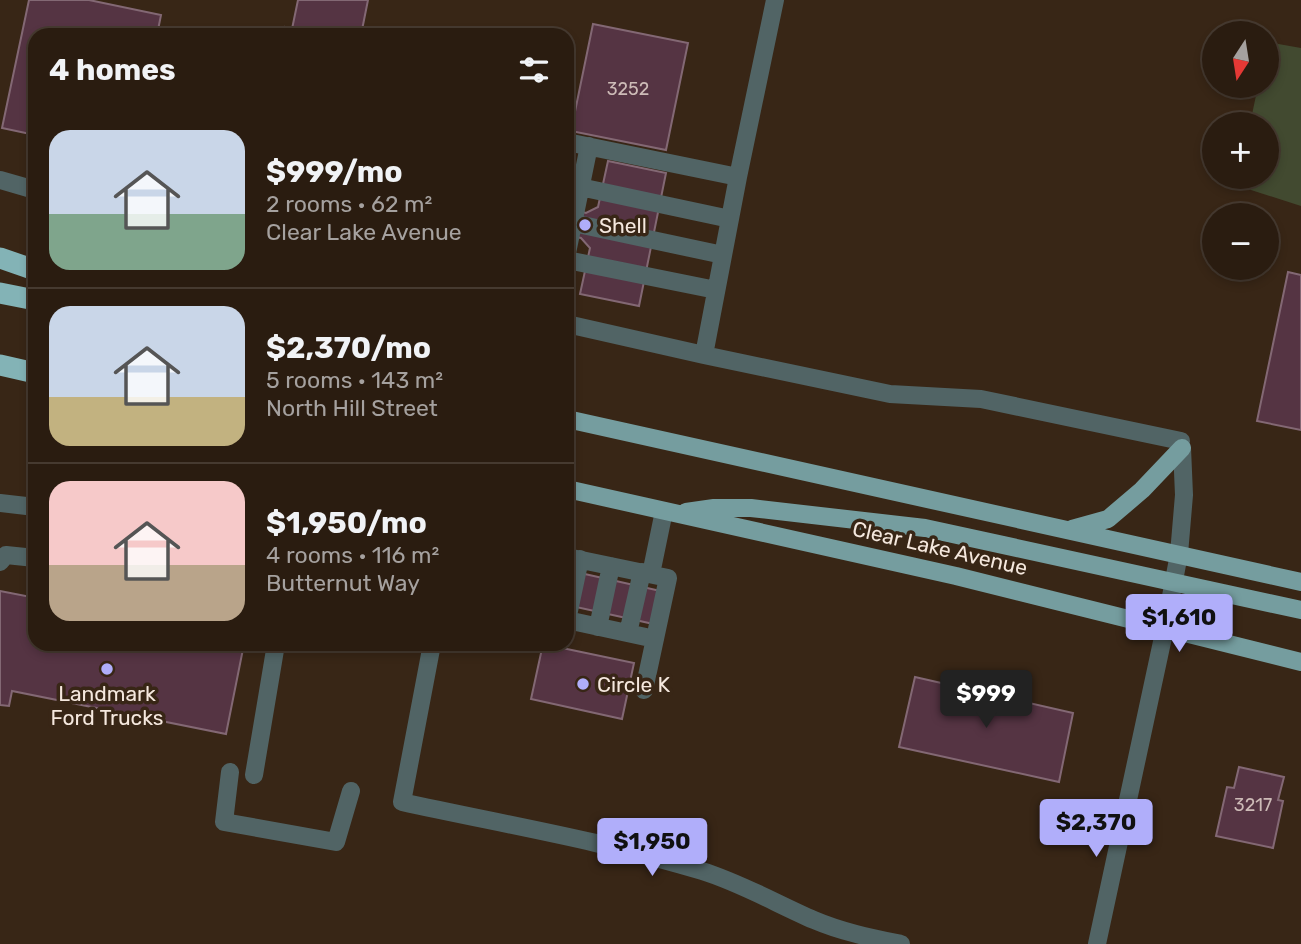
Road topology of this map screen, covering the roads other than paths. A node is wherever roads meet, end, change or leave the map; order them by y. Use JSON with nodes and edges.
{"nodes":[{"id":1,"x":775,"y":0,"type":"edge"},
{"id":2,"x":574,"y":143,"type":"edge"},
{"id":3,"x":589,"y":146,"type":"junction"},
{"id":4,"x":738,"y":177,"type":"junction"},
{"id":5,"x":0,"y":180,"type":"edge"},
{"id":6,"x":580,"y":187,"type":"junction"},
{"id":7,"x":28,"y":188,"type":"edge"},
{"id":8,"x":574,"y":218,"type":"edge"},
{"id":9,"x":730,"y":219,"type":"junction"},
{"id":10,"x":574,"y":223,"type":"edge"},
{"id":11,"x":723,"y":255,"type":"junction"},
{"id":12,"x":0,"y":258,"type":"edge"},
{"id":13,"x":574,"y":261,"type":"edge"},
{"id":14,"x":28,"y":268,"type":"edge"},
{"id":15,"x":716,"y":290,"type":"junction"},
{"id":16,"x":0,"y":293,"type":"edge"},
{"id":17,"x":28,"y":299,"type":"edge"},
{"id":18,"x":574,"y":326,"type":"edge"},
{"id":19,"x":704,"y":355,"type":"junction"},
{"id":20,"x":0,"y":365,"type":"edge"},
{"id":21,"x":28,"y":371,"type":"edge"},
{"id":22,"x":574,"y":421,"type":"edge"},
{"id":23,"x":1182,"y":444,"type":"junction"},
{"id":24,"x":574,"y":491,"type":"edge"},
{"id":25,"x":0,"y":503,"type":"edge"},
{"id":26,"x":28,"y":506,"type":"edge"},
{"id":27,"x":670,"y":512,"type":"junction"},
{"id":28,"x":1068,"y":530,"type":"junction"},
{"id":29,"x":1179,"y":554,"type":"junction"},
{"id":30,"x":28,"y":557,"type":"edge"},
{"id":31,"x":574,"y":558,"type":"edge"},
{"id":32,"x":0,"y":562,"type":"edge"},
{"id":33,"x":611,"y":566,"type":"junction"},
{"id":34,"x":646,"y":573,"type":"junction"},
{"id":35,"x":1174,"y":582,"type":"junction"},
{"id":36,"x":1301,"y":582,"type":"edge"},
{"id":37,"x":1301,"y":610,"type":"edge"},
{"id":38,"x":574,"y":621,"type":"edge"},
{"id":39,"x":598,"y":626,"type":"junction"},
{"id":40,"x":1165,"y":628,"type":"junction"},
{"id":41,"x":628,"y":633,"type":"junction"},
{"id":42,"x":655,"y":639,"type":"junction"},
{"id":43,"x":275,"y":651,"type":"edge"},
{"id":44,"x":431,"y":651,"type":"edge"},
{"id":45,"x":1301,"y":662,"type":"edge"},
{"id":46,"x":644,"y":690,"type":"dead end"},
{"id":47,"x":230,"y":772,"type":"dead end"},
{"id":48,"x":254,"y":775,"type":"dead end"},
{"id":49,"x":351,"y":791,"type":"dead end"},
{"id":50,"x":901,"y":944,"type":"edge"},
{"id":51,"x":1097,"y":944,"type":"edge"}],
"edges":[{"from":1,"to":4,"type":"street"},
{"from":2,"to":3,"type":"street"},
{"from":3,"to":4,"type":"street"},
{"from":3,"to":6,"type":"street"},
{"from":4,"to":9,"type":"street"},
{"from":5,"to":7,"type":"street"},
{"from":6,"to":8,"type":"street"},
{"from":6,"to":9,"type":"street"},
{"from":9,"to":11,"type":"street"},
{"from":10,"to":11,"type":"street"},
{"from":11,"to":15,"type":"street"},
{"from":12,"to":14,"type":"highway"},
{"from":13,"to":15,"type":"street"},
{"from":15,"to":19,"type":"street"},
{"from":16,"to":17,"type":"highway"},
{"from":18,"to":19,"type":"street"},
{"from":19,"to":23,"type":"street"},
{"from":20,"to":21,"type":"highway"},
{"from":22,"to":28,"type":"main road"},
{"from":23,"to":28,"type":"main road"},
{"from":23,"to":29,"type":"street"},
{"from":24,"to":27,"type":"main road","name":"Clear Lake Avenue"},
{"from":25,"to":26,"type":"street"},
{"from":27,"to":34,"type":"street"},
{"from":27,"to":35,"type":"main road"},
{"from":27,"to":40,"type":"main road","name":"Clear Lake Avenue"},
{"from":28,"to":29,"type":"main road"},
{"from":29,"to":35,"type":"street"},
{"from":29,"to":36,"type":"main road"},
{"from":30,"to":32,"type":"street"},
{"from":31,"to":33,"type":"street"},
{"from":33,"to":34,"type":"street"},
{"from":33,"to":39,"type":"street"},
{"from":34,"to":41,"type":"street"},
{"from":34,"to":42,"type":"street"},
{"from":35,"to":37,"type":"main road"},
{"from":35,"to":40,"type":"street"},
{"from":38,"to":39,"type":"street"},
{"from":39,"to":41,"type":"street"},
{"from":40,"to":45,"type":"main road","name":"Clear Lake Avenue"},
{"from":40,"to":51,"type":"street"},
{"from":41,"to":42,"type":"street"},
{"from":42,"to":46,"type":"street"},
{"from":43,"to":48,"type":"street"},
{"from":44,"to":50,"type":"street"},
{"from":47,"to":49,"type":"street"}]}
